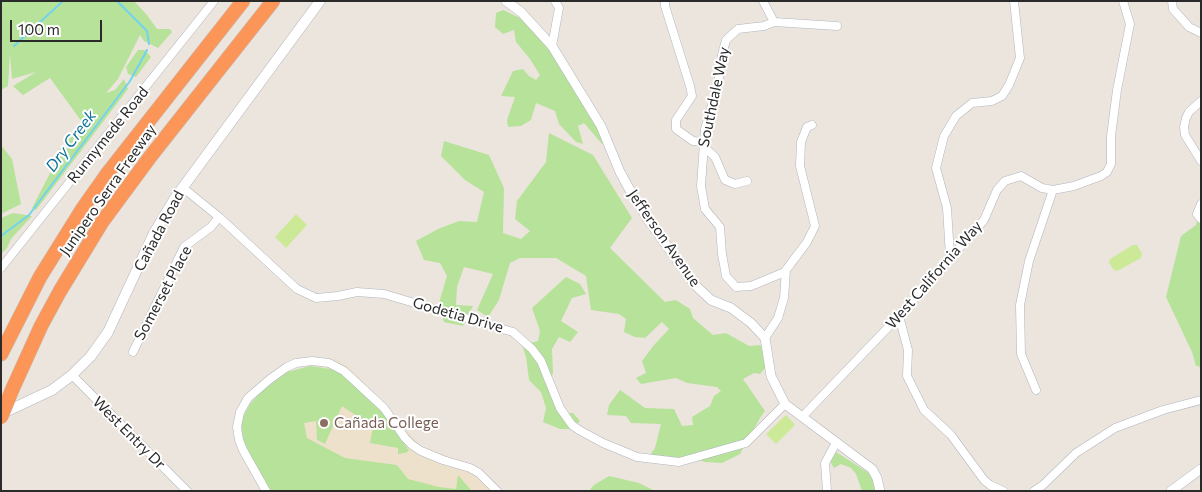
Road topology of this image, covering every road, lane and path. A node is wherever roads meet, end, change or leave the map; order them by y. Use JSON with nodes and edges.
{"nodes":[{"id":1,"x":214,"y":1,"type":"edge"},
{"id":2,"x":243,"y":1,"type":"edge"},
{"id":3,"x":273,"y":1,"type":"edge"},
{"id":4,"x":320,"y":1,"type":"edge"},
{"id":5,"x":506,"y":1,"type":"edge"},
{"id":6,"x":555,"y":1,"type":"edge"},
{"id":7,"x":665,"y":1,"type":"edge"},
{"id":8,"x":763,"y":1,"type":"edge"},
{"id":9,"x":1014,"y":1,"type":"edge"},
{"id":10,"x":1123,"y":1,"type":"edge"},
{"id":11,"x":1172,"y":1,"type":"edge"},
{"id":12,"x":774,"y":22,"type":"junction"},
{"id":13,"x":837,"y":26,"type":"dead end"},
{"id":14,"x":1201,"y":33,"type":"edge"},
{"id":15,"x":552,"y":46,"type":"junction"},
{"id":16,"x":1201,"y":101,"type":"edge"},
{"id":17,"x":812,"y":125,"type":"dead end"},
{"id":18,"x":703,"y":144,"type":"junction"},
{"id":19,"x":1201,"y":161,"type":"edge"},
{"id":20,"x":747,"y":181,"type":"dead end"},
{"id":21,"x":182,"y":188,"type":"junction"},
{"id":22,"x":1053,"y":190,"type":"junction"},
{"id":23,"x":1201,"y":204,"type":"edge"},
{"id":24,"x":219,"y":217,"type":"junction"},
{"id":25,"x":1201,"y":218,"type":"edge"},
{"id":26,"x":950,"y":256,"type":"junction"},
{"id":27,"x":1,"y":268,"type":"edge"},
{"id":28,"x":785,"y":272,"type":"junction"},
{"id":29,"x":900,"y":316,"type":"junction"},
{"id":30,"x":765,"y":338,"type":"junction"},
{"id":31,"x":133,"y":352,"type":"dead end"},
{"id":32,"x":1,"y":354,"type":"edge"},
{"id":33,"x":72,"y":375,"type":"junction"},
{"id":34,"x":1036,"y":390,"type":"dead end"},
{"id":35,"x":1201,"y":400,"type":"edge"},
{"id":36,"x":785,"y":404,"type":"junction"},
{"id":37,"x":1,"y":416,"type":"edge"},
{"id":38,"x":802,"y":417,"type":"junction"},
{"id":39,"x":836,"y":443,"type":"junction"},
{"id":40,"x":1201,"y":469,"type":"edge"},
{"id":41,"x":187,"y":491,"type":"edge"},
{"id":42,"x":266,"y":491,"type":"edge"},
{"id":43,"x":497,"y":491,"type":"edge"},
{"id":44,"x":827,"y":491,"type":"edge"},
{"id":45,"x":880,"y":491,"type":"edge"},
{"id":46,"x":1003,"y":491,"type":"edge"},
{"id":47,"x":1034,"y":491,"type":"edge"},
{"id":48,"x":1171,"y":491,"type":"edge"}],
"edges":[{"from":1,"to":27,"type":"street","name":"Runnymede Road"},
{"from":2,"to":32,"type":"highway","name":"Junipero Serra Freeway"},
{"from":3,"to":37,"type":"highway","name":"Junipero Serra Freeway","bridge":true},
{"from":4,"to":21,"type":"main road","name":"Cañada Road"},
{"from":5,"to":15,"type":"street","name":"Jefferson Avenue"},
{"from":6,"to":15,"type":"street"},
{"from":7,"to":18,"type":"street"},
{"from":8,"to":12,"type":"street"},
{"from":9,"to":26,"type":"street"},
{"from":10,"to":22,"type":"street"},
{"from":11,"to":14,"type":"street"},
{"from":12,"to":13,"type":"street","name":"Southdale Way"},
{"from":12,"to":18,"type":"street","name":"Southdale Way"},
{"from":15,"to":30,"type":"street","name":"Jefferson Avenue"},
{"from":16,"to":19,"type":"street"},
{"from":17,"to":28,"type":"street"},
{"from":18,"to":20,"type":"street"},
{"from":18,"to":28,"type":"street","name":"Southdale Way"},
{"from":21,"to":24,"type":"street","name":"Godetia Drive"},
{"from":21,"to":33,"type":"main road","name":"Cañada Road"},
{"from":22,"to":26,"type":"street","name":"West California Way"},
{"from":22,"to":34,"type":"street"},
{"from":23,"to":25,"type":"street"},
{"from":24,"to":31,"type":"street","name":"Somerset Place"},
{"from":24,"to":36,"type":"street","name":"Godetia Drive"},
{"from":26,"to":29,"type":"street","name":"West California Way"},
{"from":28,"to":30,"type":"street"},
{"from":29,"to":38,"type":"street","name":"West California Way"},
{"from":29,"to":46,"type":"street"},
{"from":30,"to":36,"type":"street"},
{"from":33,"to":37,"type":"main road","name":"Cañada Road"},
{"from":33,"to":41,"type":"street","name":"West Entry Dr"},
{"from":35,"to":47,"type":"street"},
{"from":36,"to":38,"type":"street"},
{"from":38,"to":39,"type":"street"},
{"from":39,"to":44,"type":"street"},
{"from":39,"to":45,"type":"street"},
{"from":40,"to":48,"type":"street"},
{"from":42,"to":43,"type":"street"}]}
